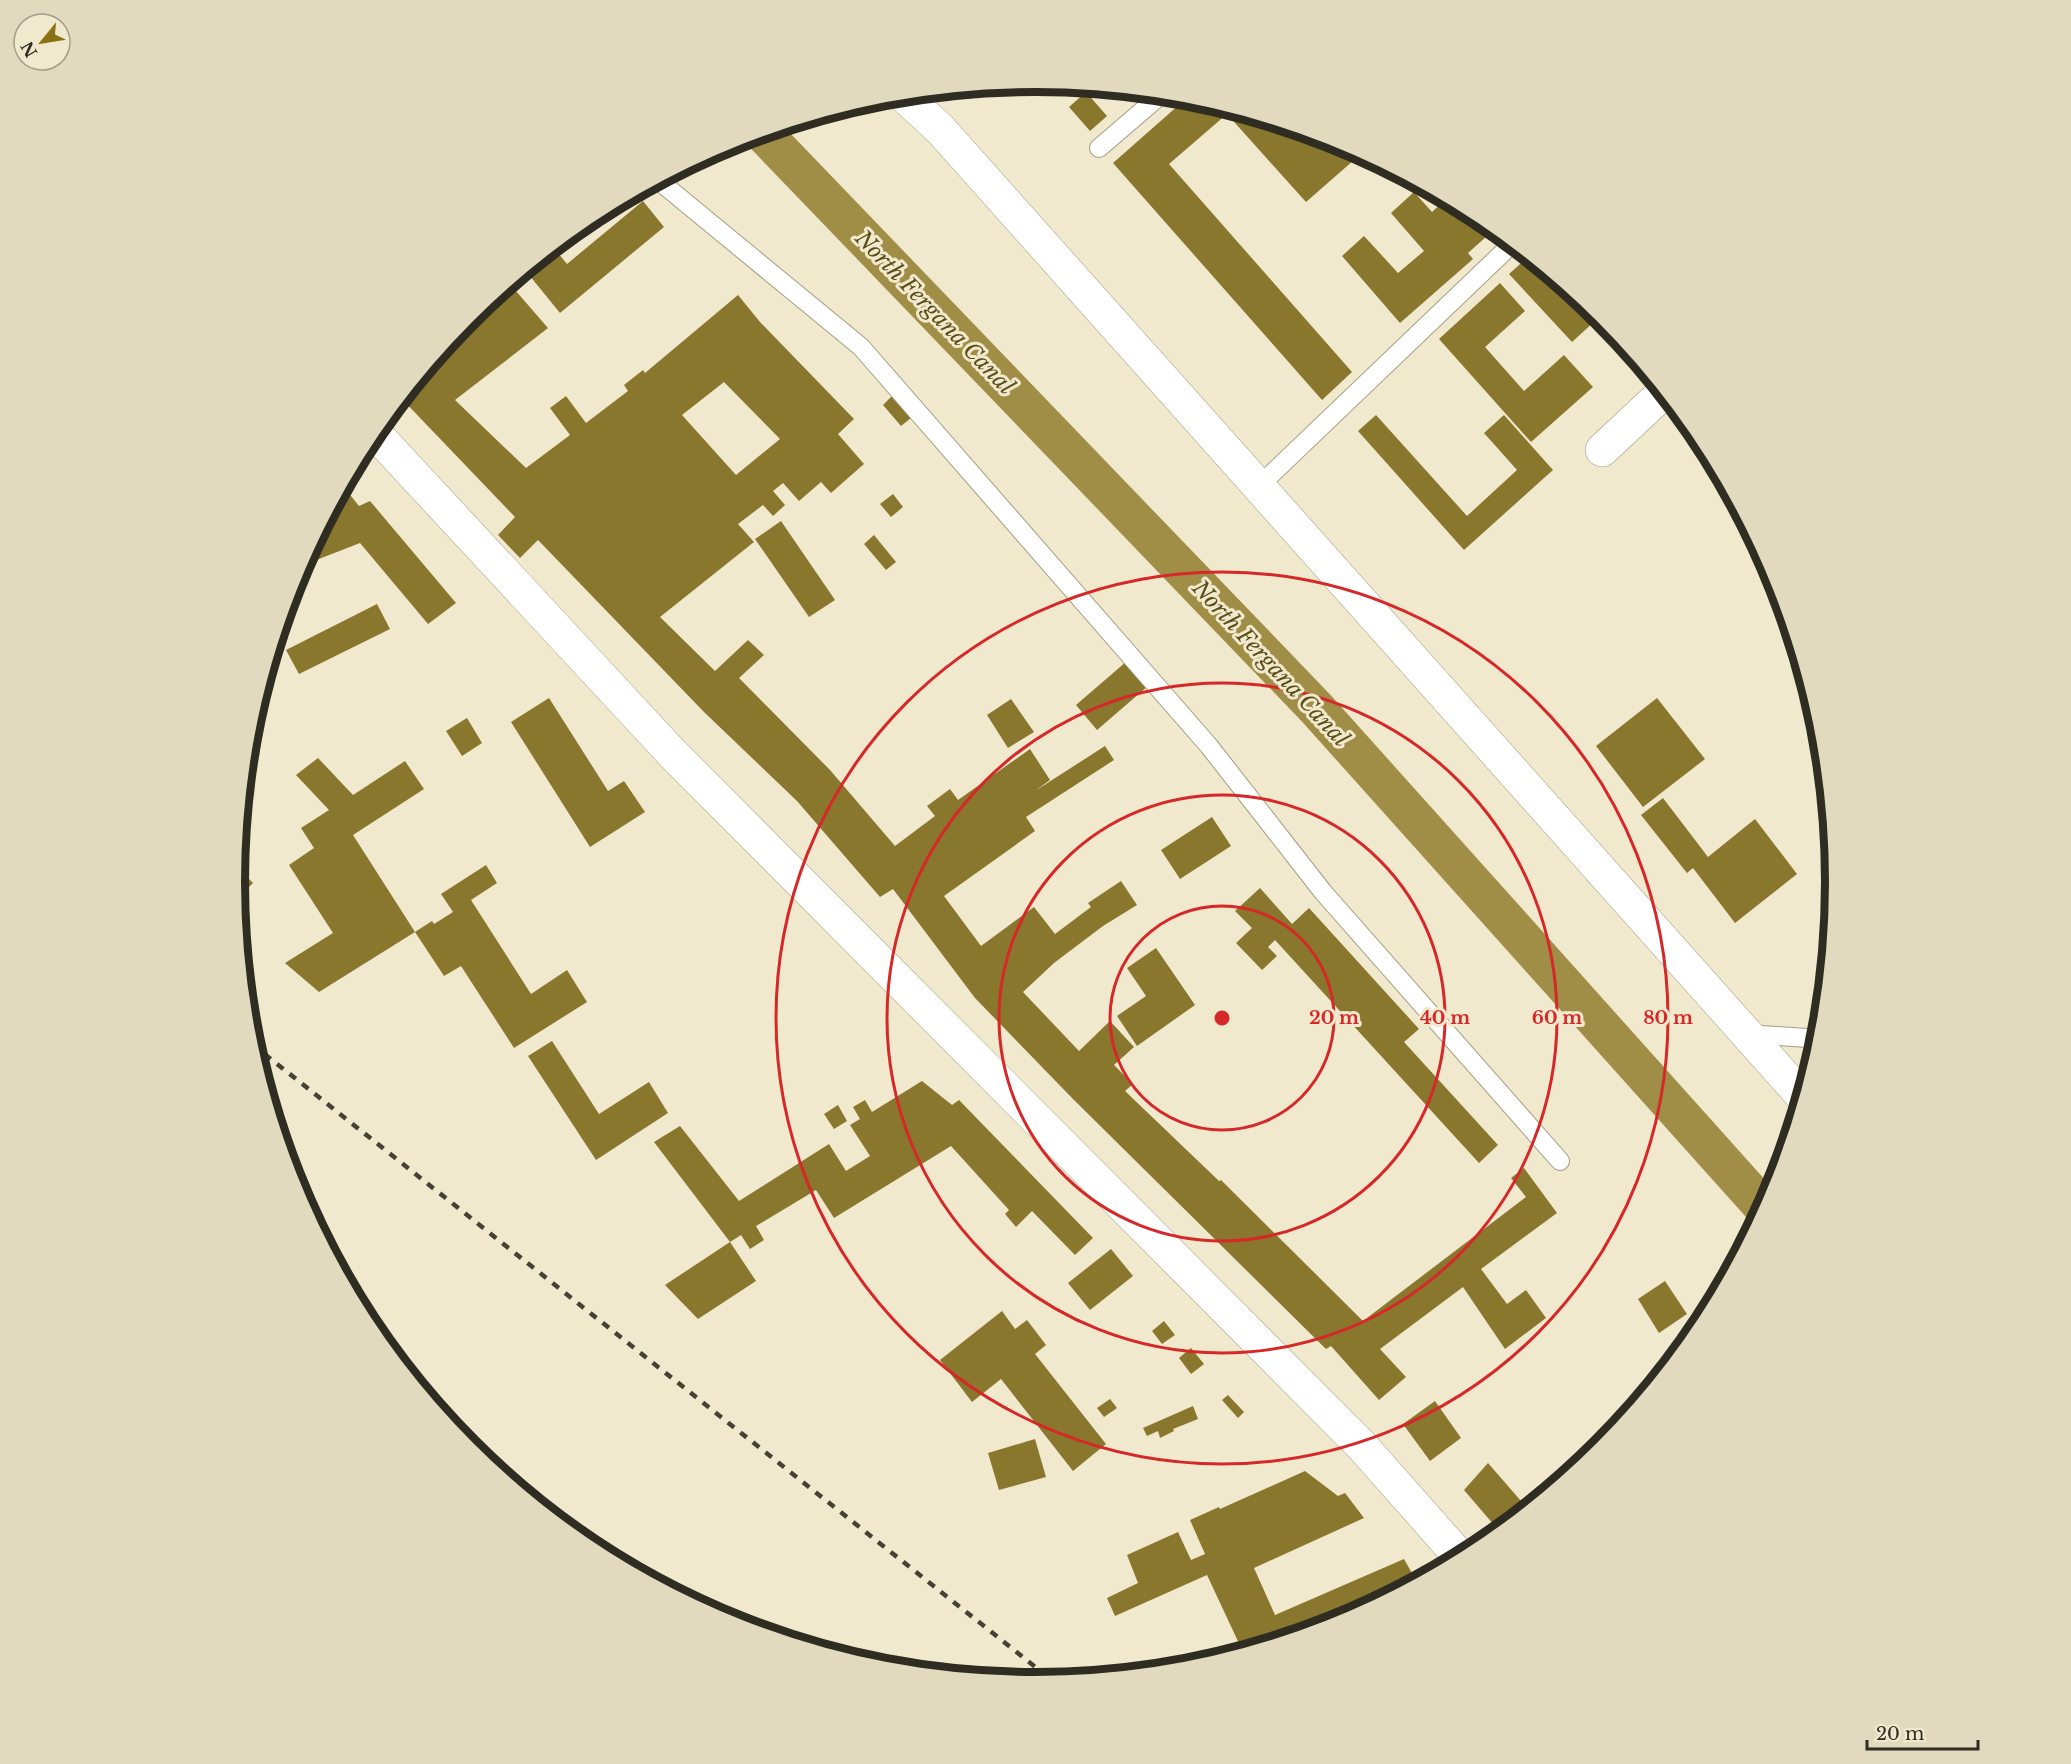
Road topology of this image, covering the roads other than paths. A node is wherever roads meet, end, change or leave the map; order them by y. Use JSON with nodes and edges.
{"nodes":[{"id":1,"x":1153,"y":101,"type":"edge"},
{"id":2,"x":910,"y":102,"type":"edge"},
{"id":3,"x":1099,"y":148,"type":"dead end"},
{"id":4,"x":664,"y":185,"type":"edge"},
{"id":5,"x":1508,"y":249,"type":"edge"},
{"id":6,"x":1659,"y":396,"type":"edge"},
{"id":7,"x":381,"y":439,"type":"edge"},
{"id":8,"x":1602,"y":450,"type":"dead end"},
{"id":9,"x":1259,"y":486,"type":"junction"},
{"id":10,"x":1747,"y":1034,"type":"junction"},
{"id":11,"x":1810,"y":1038,"type":"edge"},
{"id":12,"x":1798,"y":1091,"type":"edge"},
{"id":13,"x":1560,"y":1161,"type":"dead end"},
{"id":14,"x":1455,"y":1552,"type":"edge"}],
"edges":[{"from":1,"to":3,"type":"lane"},
{"from":2,"to":9,"type":"street"},
{"from":4,"to":13,"type":"lane"},
{"from":5,"to":9,"type":"lane"},
{"from":6,"to":8,"type":"street"},
{"from":7,"to":14,"type":"street"},
{"from":9,"to":10,"type":"street"},
{"from":10,"to":11,"type":"lane"},
{"from":10,"to":12,"type":"street"}]}
